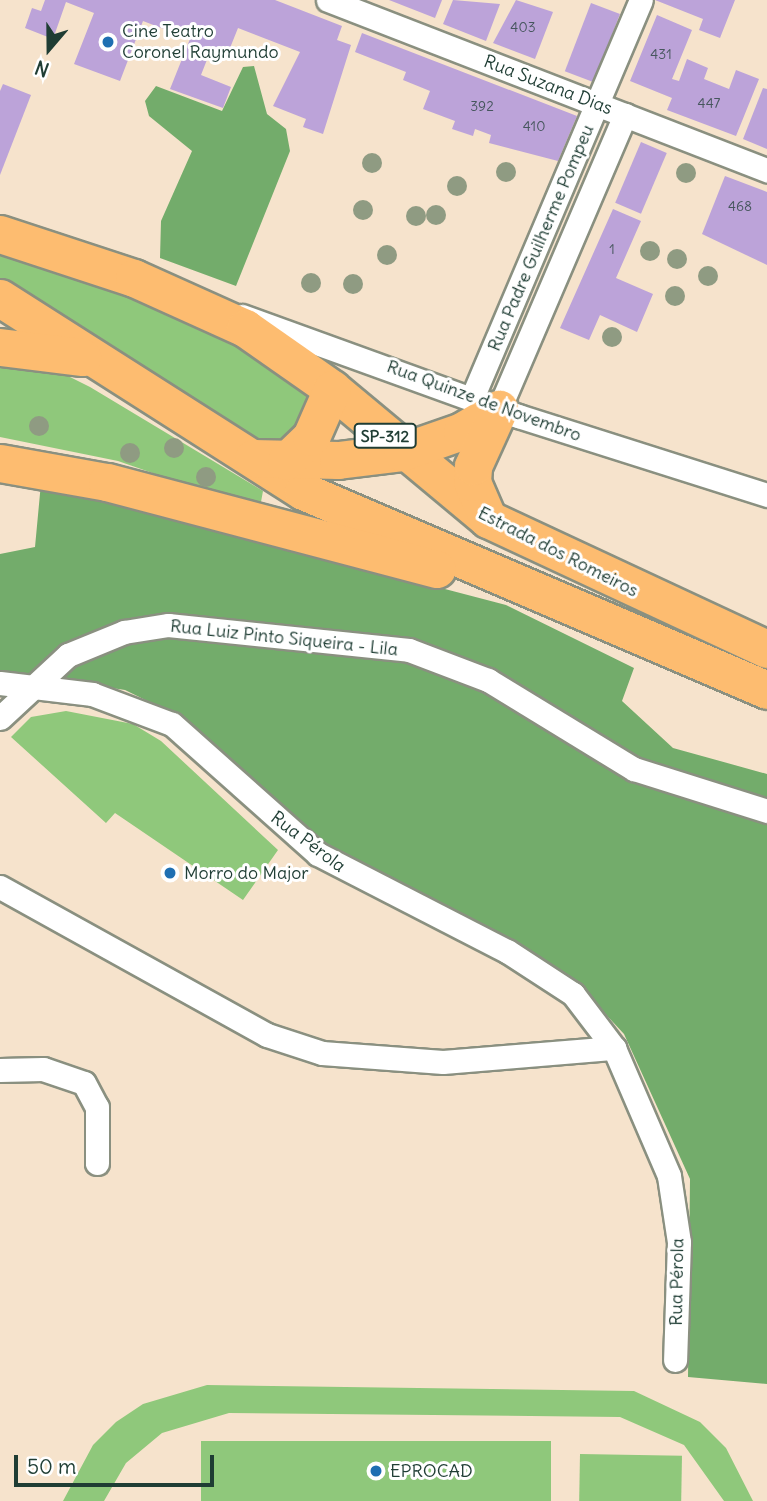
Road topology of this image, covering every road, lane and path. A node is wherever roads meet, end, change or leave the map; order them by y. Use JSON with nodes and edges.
{"nodes":[{"id":1,"x":641,"y":0,"type":"edge"},
{"id":2,"x":338,"y":2,"type":"edge"},
{"id":3,"x":598,"y":104,"type":"junction"},
{"id":4,"x":625,"y":115,"type":"junction"},
{"id":5,"x":767,"y":170,"type":"edge"},
{"id":6,"x":0,"y":234,"type":"edge"},
{"id":7,"x":0,"y":298,"type":"edge"},
{"id":8,"x":201,"y":305,"type":"junction"},
{"id":9,"x":0,"y":347,"type":"edge"},
{"id":10,"x":104,"y":360,"type":"junction"},
{"id":11,"x":332,"y":389,"type":"junction"},
{"id":12,"x":486,"y":403,"type":"junction"},
{"id":13,"x":402,"y":452,"type":"junction"},
{"id":14,"x":242,"y":457,"type":"junction"},
{"id":15,"x":286,"y":461,"type":"junction"},
{"id":16,"x":0,"y":463,"type":"edge"},
{"id":17,"x":767,"y":495,"type":"edge"},
{"id":18,"x":488,"y":519,"type":"junction"},
{"id":19,"x":533,"y":592,"type":"junction"},
{"id":20,"x":767,"y":649,"type":"edge"},
{"id":21,"x":0,"y":683,"type":"edge"},
{"id":22,"x":31,"y":684,"type":"junction"},
{"id":23,"x":767,"y":690,"type":"edge"},
{"id":24,"x":0,"y":718,"type":"edge"},
{"id":25,"x":767,"y":811,"type":"edge"},
{"id":26,"x":0,"y":887,"type":"edge"},
{"id":27,"x":614,"y":1048,"type":"junction"},
{"id":28,"x":0,"y":1070,"type":"edge"},
{"id":29,"x":97,"y":1163,"type":"dead end"},
{"id":30,"x":675,"y":1360,"type":"dead end"}],
"edges":[{"from":1,"to":3,"type":"street","name":"Rua Padre Guilherme Pompeu"},
{"from":2,"to":3,"type":"street","name":"Rua Suzana Dias"},
{"from":3,"to":4,"type":"street","name":"Rua Suzana Dias"},
{"from":3,"to":12,"type":"street","name":"Rua Padre Guilherme Pompeu"},
{"from":4,"to":5,"type":"street","name":"Rua Suzana Dias"},
{"from":4,"to":12,"type":"street","name":"Rua Padre Guilherme Pompeu"},
{"from":6,"to":8,"type":"main road","name":"Estrada dos Romeiros","number":"SP-312"},
{"from":7,"to":10,"type":"main road"},
{"from":8,"to":11,"type":"main road","name":"Estrada dos Romeiros","number":"SP-312"},
{"from":8,"to":12,"type":"street","name":"Rua Quinze de Novembro"},
{"from":9,"to":10,"type":"main road"},
{"from":10,"to":14,"type":"main road"},
{"from":11,"to":13,"type":"main road","name":"Estrada dos Romeiros","number":"SP-312"},
{"from":11,"to":15,"type":"main road"},
{"from":12,"to":13,"type":"main road"},
{"from":12,"to":17,"type":"street","name":"Rua Quinze de Novembro"},
{"from":12,"to":18,"type":"main road"},
{"from":13,"to":15,"type":"main road"},
{"from":13,"to":18,"type":"main road","name":"Estrada dos Romeiros","number":"SP-312"},
{"from":14,"to":15,"type":"main road"},
{"from":14,"to":19,"type":"main road"},
{"from":16,"to":19,"type":"main road"},
{"from":18,"to":20,"type":"main road","name":"Estrada dos Romeiros","number":"SP-312"},
{"from":19,"to":23,"type":"main road"},
{"from":21,"to":22,"type":"street","name":"Rua Pérola"},
{"from":22,"to":24,"type":"street"},
{"from":22,"to":25,"type":"street","name":"Rua Luiz Pinto Siqueira - Lila"},
{"from":22,"to":27,"type":"street","name":"Rua Pérola"},
{"from":26,"to":27,"type":"street"},
{"from":27,"to":30,"type":"street","name":"Rua Pérola"},
{"from":28,"to":29,"type":"street"}]}
